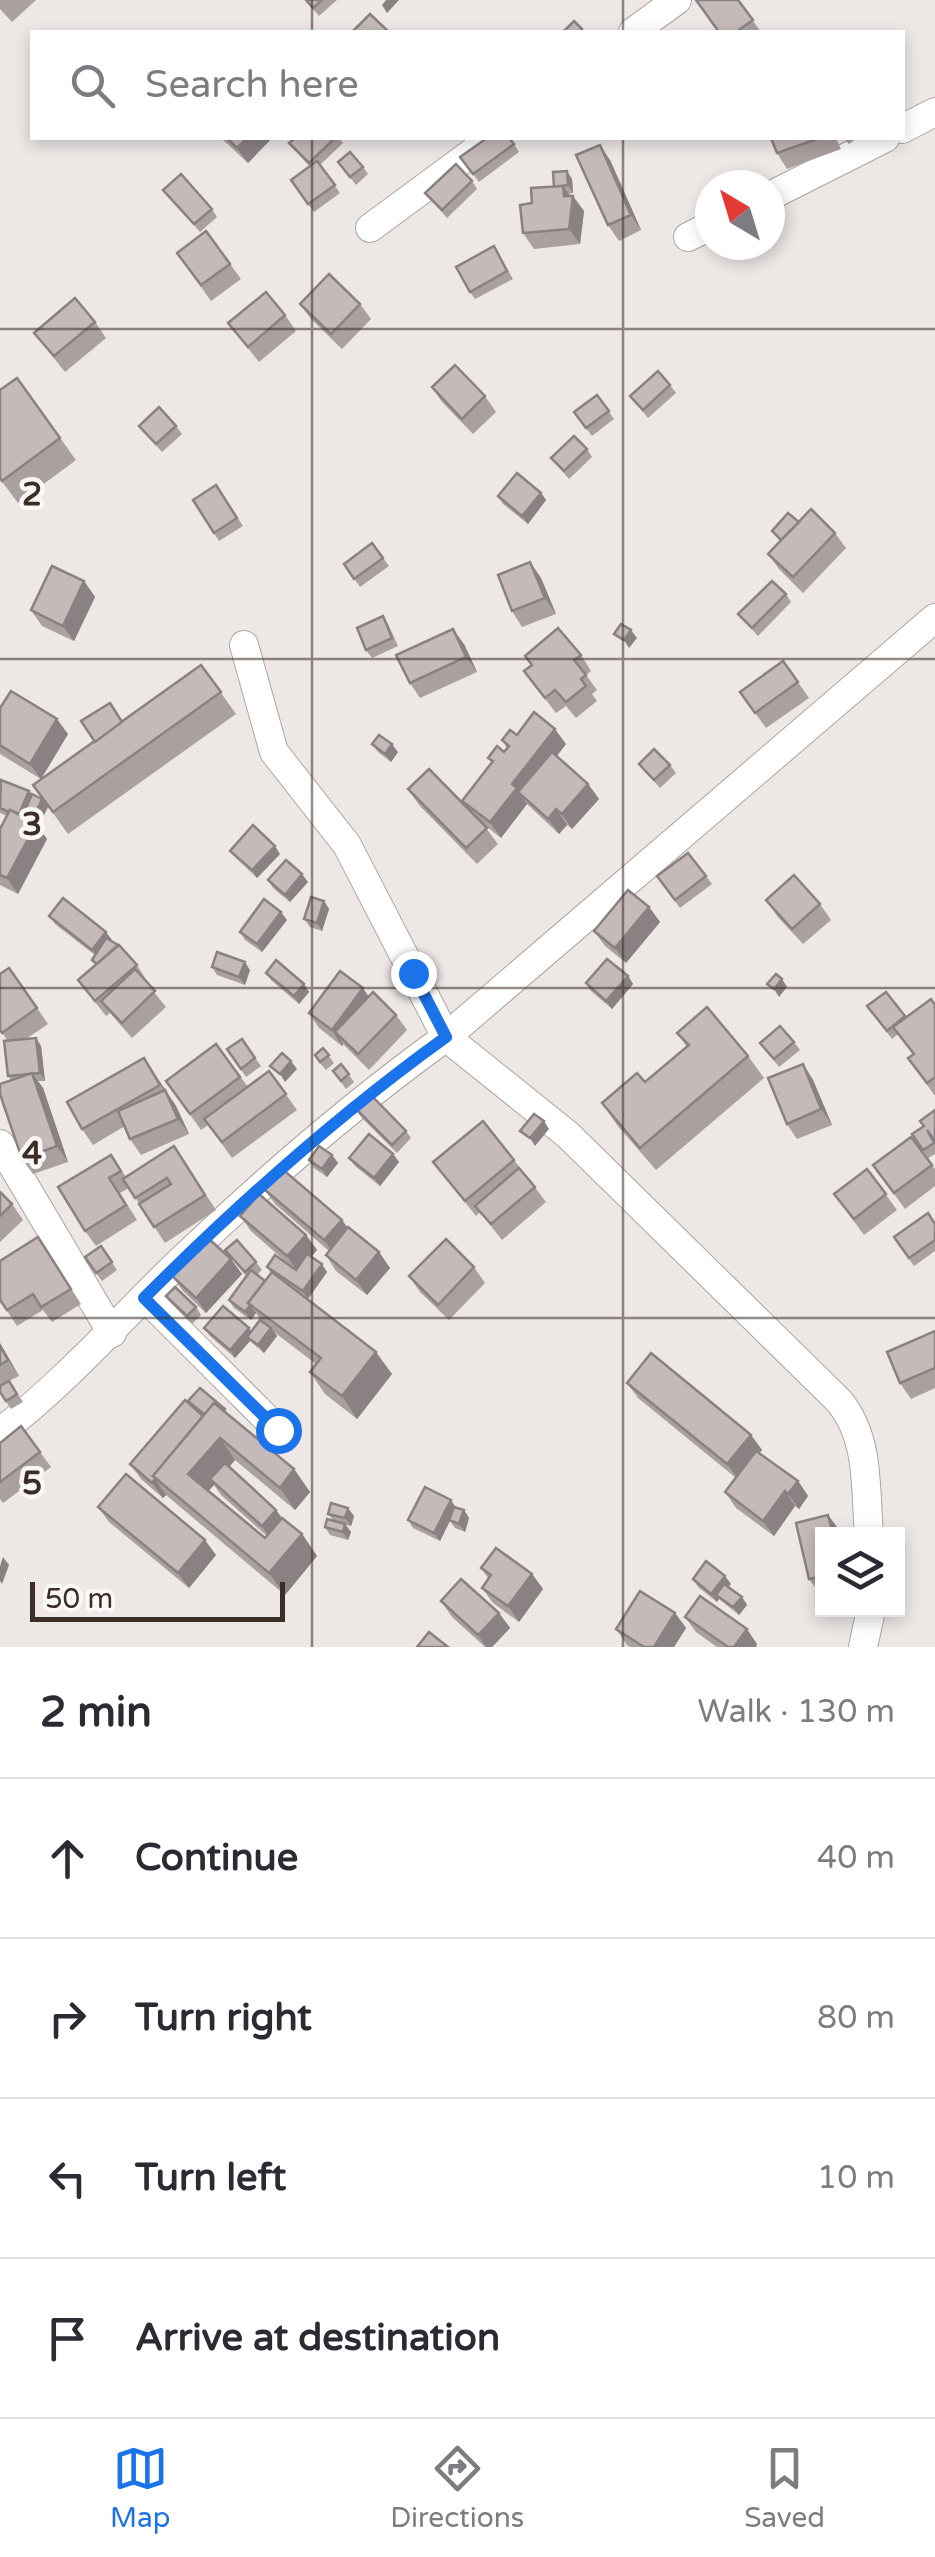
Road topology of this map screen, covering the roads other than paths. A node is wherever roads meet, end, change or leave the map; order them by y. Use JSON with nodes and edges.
{"nodes":[{"id":1,"x":677,"y":0,"type":"edge"},
{"id":2,"x":637,"y":30,"type":"edge"},
{"id":3,"x":935,"y":112,"type":"edge"},
{"id":4,"x":905,"y":127,"type":"edge"},
{"id":5,"x":489,"y":140,"type":"edge"},
{"id":6,"x":881,"y":140,"type":"edge"},
{"id":7,"x":785,"y":188,"type":"edge"},
{"id":8,"x":370,"y":228,"type":"dead end"},
{"id":9,"x":935,"y":618,"type":"edge"},
{"id":10,"x":244,"y":645,"type":"dead end"},
{"id":11,"x":446,"y":1037,"type":"junction"},
{"id":12,"x":0,"y":1144,"type":"edge"},
{"id":13,"x":144,"y":1298,"type":"junction"},
{"id":14,"x":112,"y":1333,"type":"junction"},
{"id":15,"x":278,"y":1430,"type":"dead end"},
{"id":16,"x":0,"y":1432,"type":"edge"},
{"id":17,"x":868,"y":1527,"type":"edge"},
{"id":18,"x":870,"y":1617,"type":"edge"},
{"id":19,"x":864,"y":1647,"type":"edge"}],
"edges":[{"from":1,"to":2,"type":"street"},
{"from":3,"to":4,"type":"street"},
{"from":5,"to":8,"type":"street"},
{"from":6,"to":7,"type":"street"},
{"from":9,"to":11,"type":"street"},
{"from":10,"to":11,"type":"street"},
{"from":11,"to":13,"type":"street"},
{"from":11,"to":17,"type":"street"},
{"from":12,"to":14,"type":"street"},
{"from":13,"to":14,"type":"street"},
{"from":13,"to":15,"type":"street"},
{"from":14,"to":16,"type":"street"},
{"from":18,"to":19,"type":"street"}]}
